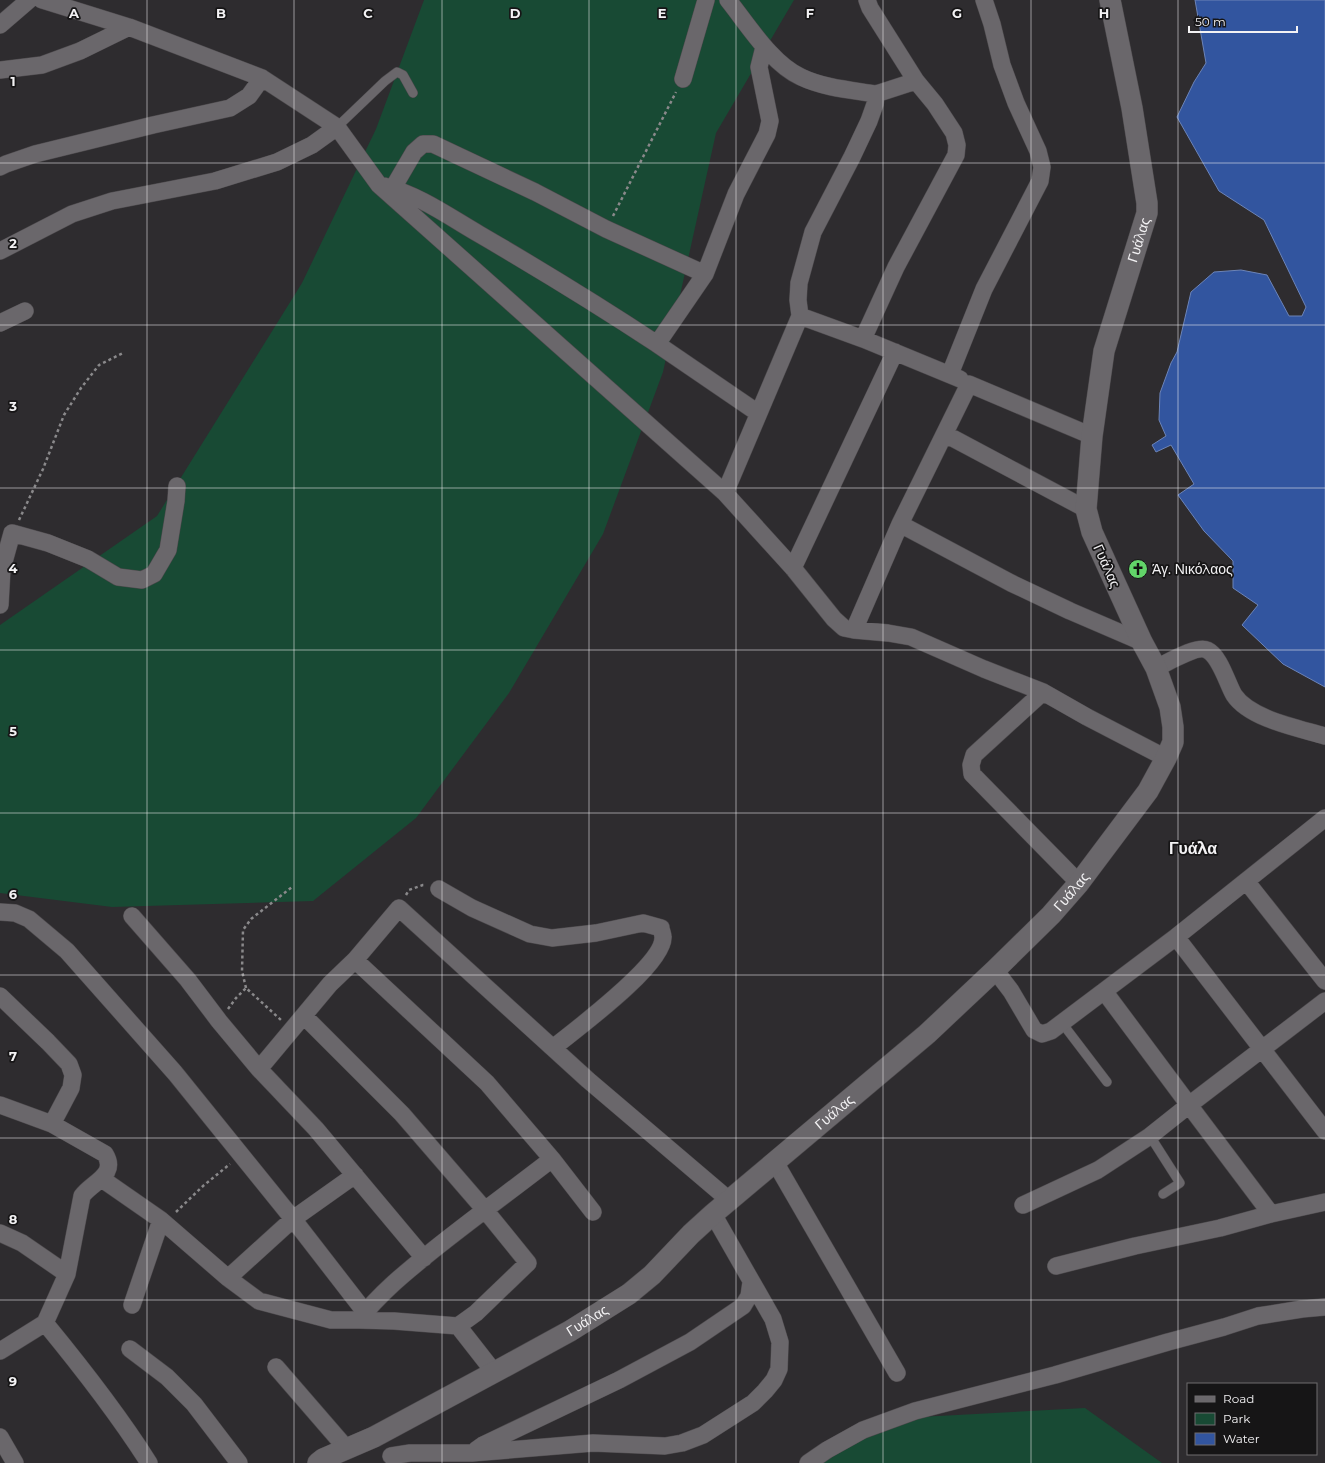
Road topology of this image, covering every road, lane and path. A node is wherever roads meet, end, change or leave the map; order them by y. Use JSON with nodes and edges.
{"nodes":[{"id":1,"x":29,"y":0,"type":"edge"},
{"id":2,"x":42,"y":0,"type":"edge"},
{"id":3,"x":706,"y":0,"type":"edge"},
{"id":4,"x":728,"y":0,"type":"edge"},
{"id":5,"x":867,"y":0,"type":"edge"},
{"id":6,"x":984,"y":0,"type":"edge"},
{"id":7,"x":1110,"y":0,"type":"edge"},
{"id":8,"x":0,"y":25,"type":"edge"},
{"id":9,"x":129,"y":27,"type":"junction"},
{"id":10,"x":764,"y":47,"type":"junction"},
{"id":11,"x":0,"y":70,"type":"edge"},
{"id":12,"x":262,"y":78,"type":"junction"},
{"id":13,"x":683,"y":80,"type":"joint"},
{"id":14,"x":916,"y":81,"type":"junction"},
{"id":15,"x":413,"y":93,"type":"dead end"},
{"id":16,"x":876,"y":94,"type":"junction"},
{"id":17,"x":337,"y":127,"type":"junction"},
{"id":18,"x":0,"y":167,"type":"edge"},
{"id":19,"x":386,"y":187,"type":"junction"},
{"id":20,"x":606,"y":228,"type":"junction"},
{"id":21,"x":0,"y":251,"type":"edge"},
{"id":22,"x":705,"y":274,"type":"junction"},
{"id":23,"x":25,"y":311,"type":"dead end"},
{"id":24,"x":800,"y":316,"type":"junction"},
{"id":25,"x":0,"y":323,"type":"edge"},
{"id":26,"x":863,"y":339,"type":"junction"},
{"id":27,"x":657,"y":344,"type":"junction"},
{"id":28,"x":895,"y":352,"type":"junction"},
{"id":29,"x":123,"y":353,"type":"dead end"},
{"id":30,"x":950,"y":374,"type":"junction"},
{"id":31,"x":969,"y":384,"type":"junction"},
{"id":32,"x":758,"y":412,"type":"junction"},
{"id":33,"x":945,"y":434,"type":"junction"},
{"id":34,"x":1092,"y":436,"type":"junction"},
{"id":35,"x":177,"y":486,"type":"dead end"},
{"id":36,"x":724,"y":493,"type":"junction"},
{"id":37,"x":1086,"y":509,"type":"junction"},
{"id":38,"x":900,"y":524,"type":"junction"},
{"id":39,"x":12,"y":533,"type":"junction"},
{"id":40,"x":793,"y":568,"type":"junction"},
{"id":41,"x":0,"y":605,"type":"edge"},
{"id":42,"x":854,"y":630,"type":"junction"},
{"id":43,"x":1142,"y":642,"type":"junction"},
{"id":44,"x":1156,"y":668,"type":"junction"},
{"id":45,"x":1042,"y":692,"type":"junction"},
{"id":46,"x":1325,"y":736,"type":"edge"},
{"id":47,"x":1166,"y":758,"type":"junction"},
{"id":48,"x":1322,"y":827,"type":"edge"},
{"id":49,"x":1246,"y":881,"type":"junction"},
{"id":50,"x":1079,"y":883,"type":"junction"},
{"id":51,"x":292,"y":887,"type":"dead end"},
{"id":52,"x":439,"y":889,"type":"joint"},
{"id":53,"x":399,"y":908,"type":"junction"},
{"id":54,"x":0,"y":912,"type":"edge"},
{"id":55,"x":132,"y":916,"type":"dead end"},
{"id":56,"x":1176,"y":937,"type":"junction"},
{"id":57,"x":354,"y":960,"type":"junction"},
{"id":58,"x":995,"y":970,"type":"junction"},
{"id":59,"x":1325,"y":981,"type":"edge"},
{"id":60,"x":246,"y":988,"type":"junction"},
{"id":61,"x":1104,"y":991,"type":"junction"},
{"id":62,"x":0,"y":996,"type":"edge"},
{"id":63,"x":1325,"y":1000,"type":"edge"},
{"id":64,"x":304,"y":1016,"type":"junction"},
{"id":65,"x":219,"y":1021,"type":"junction"},
{"id":66,"x":1062,"y":1023,"type":"junction"},
{"id":67,"x":292,"y":1030,"type":"junction"},
{"id":68,"x":553,"y":1048,"type":"junction"},
{"id":69,"x":1262,"y":1049,"type":"junction"},
{"id":70,"x":259,"y":1069,"type":"junction"},
{"id":71,"x":1107,"y":1082,"type":"dead end"},
{"id":72,"x":0,"y":1105,"type":"edge"},
{"id":73,"x":1189,"y":1105,"type":"junction"},
{"id":74,"x":52,"y":1124,"type":"junction"},
{"id":75,"x":1325,"y":1131,"type":"edge"},
{"id":76,"x":1150,"y":1136,"type":"junction"},
{"id":77,"x":242,"y":1155,"type":"junction"},
{"id":78,"x":552,"y":1160,"type":"junction"},
{"id":79,"x":775,"y":1162,"type":"junction"},
{"id":80,"x":355,"y":1175,"type":"junction"},
{"id":81,"x":102,"y":1179,"type":"junction"},
{"id":82,"x":1163,"y":1194,"type":"dead end"},
{"id":83,"x":730,"y":1200,"type":"junction"},
{"id":84,"x":1325,"y":1202,"type":"edge"},
{"id":85,"x":1023,"y":1205,"type":"dead end"},
{"id":86,"x":485,"y":1210,"type":"junction"},
{"id":87,"x":593,"y":1212,"type":"dead end"},
{"id":88,"x":713,"y":1214,"type":"junction"},
{"id":89,"x":1271,"y":1214,"type":"junction"},
{"id":90,"x":293,"y":1219,"type":"junction"},
{"id":91,"x":163,"y":1221,"type":"junction"},
{"id":92,"x":0,"y":1233,"type":"edge"},
{"id":93,"x":424,"y":1258,"type":"junction"},
{"id":94,"x":1056,"y":1266,"type":"dead end"},
{"id":95,"x":67,"y":1274,"type":"junction"},
{"id":96,"x":228,"y":1278,"type":"junction"},
{"id":97,"x":751,"y":1282,"type":"junction"},
{"id":98,"x":132,"y":1304,"type":"dead end"},
{"id":99,"x":1325,"y":1307,"type":"edge"},
{"id":100,"x":362,"y":1316,"type":"junction"},
{"id":101,"x":45,"y":1323,"type":"junction"},
{"id":102,"x":458,"y":1326,"type":"junction"},
{"id":103,"x":130,"y":1349,"type":"dead end"},
{"id":104,"x":0,"y":1351,"type":"edge"},
{"id":105,"x":276,"y":1367,"type":"dead end"},
{"id":106,"x":494,"y":1372,"type":"junction"},
{"id":107,"x":897,"y":1373,"type":"dead end"},
{"id":108,"x":0,"y":1437,"type":"edge"},
{"id":109,"x":374,"y":1437,"type":"junction"},
{"id":110,"x":347,"y":1449,"type":"junction"},
{"id":111,"x":472,"y":1453,"type":"junction"},
{"id":112,"x":394,"y":1459,"type":"edge"},
{"id":113,"x":15,"y":1463,"type":"edge"},
{"id":114,"x":149,"y":1463,"type":"edge"},
{"id":115,"x":239,"y":1463,"type":"edge"},
{"id":116,"x":318,"y":1463,"type":"edge"},
{"id":117,"x":808,"y":1463,"type":"edge"}],
"edges":[{"from":1,"to":8,"type":"street"},
{"from":2,"to":9,"type":"street"},
{"from":3,"to":13,"type":"street"},
{"from":4,"to":10,"type":"street"},
{"from":5,"to":14,"type":"street"},
{"from":6,"to":30,"type":"street"},
{"from":7,"to":34,"type":"street","name":"Γυάλας"},
{"from":9,"to":11,"type":"street"},
{"from":9,"to":12,"type":"street"},
{"from":10,"to":16,"type":"street"},
{"from":10,"to":22,"type":"street"},
{"from":12,"to":17,"type":"street"},
{"from":12,"to":18,"type":"street"},
{"from":13,"to":20,"type":"path"},
{"from":14,"to":16,"type":"street"},
{"from":14,"to":26,"type":"street"},
{"from":15,"to":17,"type":"lane"},
{"from":16,"to":24,"type":"street"},
{"from":17,"to":19,"type":"street"},
{"from":17,"to":21,"type":"street"},
{"from":19,"to":20,"type":"street"},
{"from":19,"to":27,"type":"street"},
{"from":19,"to":36,"type":"street"},
{"from":20,"to":22,"type":"street"},
{"from":22,"to":27,"type":"street"},
{"from":23,"to":25,"type":"street"},
{"from":24,"to":26,"type":"street"},
{"from":24,"to":32,"type":"street"},
{"from":26,"to":28,"type":"street"},
{"from":27,"to":32,"type":"street"},
{"from":28,"to":30,"type":"street"},
{"from":28,"to":40,"type":"street"},
{"from":29,"to":39,"type":"path"},
{"from":30,"to":31,"type":"street"},
{"from":31,"to":33,"type":"street"},
{"from":31,"to":34,"type":"street"},
{"from":32,"to":36,"type":"street"},
{"from":33,"to":37,"type":"street"},
{"from":33,"to":38,"type":"street"},
{"from":34,"to":37,"type":"street","name":"Γυάλας"},
{"from":35,"to":39,"type":"street"},
{"from":36,"to":40,"type":"street"},
{"from":37,"to":43,"type":"street","name":"Γυάλας"},
{"from":38,"to":42,"type":"street"},
{"from":38,"to":43,"type":"street"},
{"from":39,"to":41,"type":"street"},
{"from":40,"to":42,"type":"street"},
{"from":42,"to":45,"type":"street"},
{"from":43,"to":44,"type":"street","name":"Γυάλας"},
{"from":44,"to":46,"type":"street"},
{"from":44,"to":47,"type":"street","name":"Γυάλας"},
{"from":45,"to":47,"type":"street"},
{"from":45,"to":50,"type":"street"},
{"from":47,"to":50,"type":"street","name":"Γυάλας"},
{"from":48,"to":49,"type":"street"},
{"from":49,"to":56,"type":"street"},
{"from":49,"to":59,"type":"street"},
{"from":50,"to":58,"type":"street","name":"Γυάλας"},
{"from":51,"to":60,"type":"path"},
{"from":52,"to":53,"type":"path"},
{"from":52,"to":68,"type":"street"},
{"from":53,"to":57,"type":"street"},
{"from":53,"to":68,"type":"street"},
{"from":54,"to":77,"type":"street"},
{"from":55,"to":65,"type":"street"},
{"from":56,"to":61,"type":"street"},
{"from":56,"to":69,"type":"street"},
{"from":57,"to":64,"type":"street"},
{"from":57,"to":78,"type":"street"},
{"from":58,"to":66,"type":"street"},
{"from":58,"to":79,"type":"street","name":"Γυάλας"},
{"from":60,"to":65,"type":"path"},
{"from":60,"to":67,"type":"path"},
{"from":61,"to":66,"type":"street"},
{"from":61,"to":73,"type":"street"},
{"from":62,"to":74,"type":"street"},
{"from":63,"to":69,"type":"street"},
{"from":64,"to":67,"type":"street"},
{"from":64,"to":86,"type":"street"},
{"from":65,"to":70,"type":"street"},
{"from":66,"to":71,"type":"lane"},
{"from":67,"to":70,"type":"street"},
{"from":68,"to":83,"type":"street"},
{"from":69,"to":73,"type":"street"},
{"from":69,"to":75,"type":"street"},
{"from":70,"to":80,"type":"street"},
{"from":72,"to":74,"type":"street"},
{"from":73,"to":76,"type":"street"},
{"from":73,"to":89,"type":"street"},
{"from":74,"to":81,"type":"street"},
{"from":76,"to":82,"type":"lane"},
{"from":76,"to":85,"type":"street"},
{"from":77,"to":90,"type":"street"},
{"from":77,"to":91,"type":"path"},
{"from":78,"to":86,"type":"street"},
{"from":78,"to":87,"type":"street"},
{"from":79,"to":83,"type":"street","name":"Γυάλας"},
{"from":79,"to":107,"type":"street"},
{"from":80,"to":90,"type":"street"},
{"from":80,"to":93,"type":"street"},
{"from":81,"to":91,"type":"street"},
{"from":81,"to":95,"type":"street"},
{"from":83,"to":88,"type":"street","name":"Γυάλας"},
{"from":84,"to":89,"type":"street"},
{"from":86,"to":93,"type":"street"},
{"from":86,"to":102,"type":"street"},
{"from":88,"to":97,"type":"street"},
{"from":88,"to":106,"type":"street","name":"Γυάλας"},
{"from":89,"to":94,"type":"street"},
{"from":90,"to":96,"type":"street"},
{"from":90,"to":100,"type":"street"},
{"from":91,"to":96,"type":"street"},
{"from":91,"to":98,"type":"street"},
{"from":92,"to":95,"type":"street"},
{"from":93,"to":100,"type":"street"},
{"from":95,"to":101,"type":"street"},
{"from":96,"to":100,"type":"street"},
{"from":97,"to":111,"type":"street"},
{"from":97,"to":111,"type":"street"},
{"from":99,"to":117,"type":"street"},
{"from":100,"to":102,"type":"street"},
{"from":101,"to":104,"type":"street"},
{"from":101,"to":114,"type":"street"},
{"from":102,"to":106,"type":"street"},
{"from":103,"to":115,"type":"street"},
{"from":105,"to":110,"type":"street"},
{"from":106,"to":109,"type":"street","name":"Γυάλας"},
{"from":108,"to":113,"type":"street"},
{"from":109,"to":110,"type":"street","name":"Γυάλας"},
{"from":109,"to":112,"type":"street"},
{"from":110,"to":116,"type":"street","name":"Γυάλας"},
{"from":111,"to":112,"type":"street"}]}
